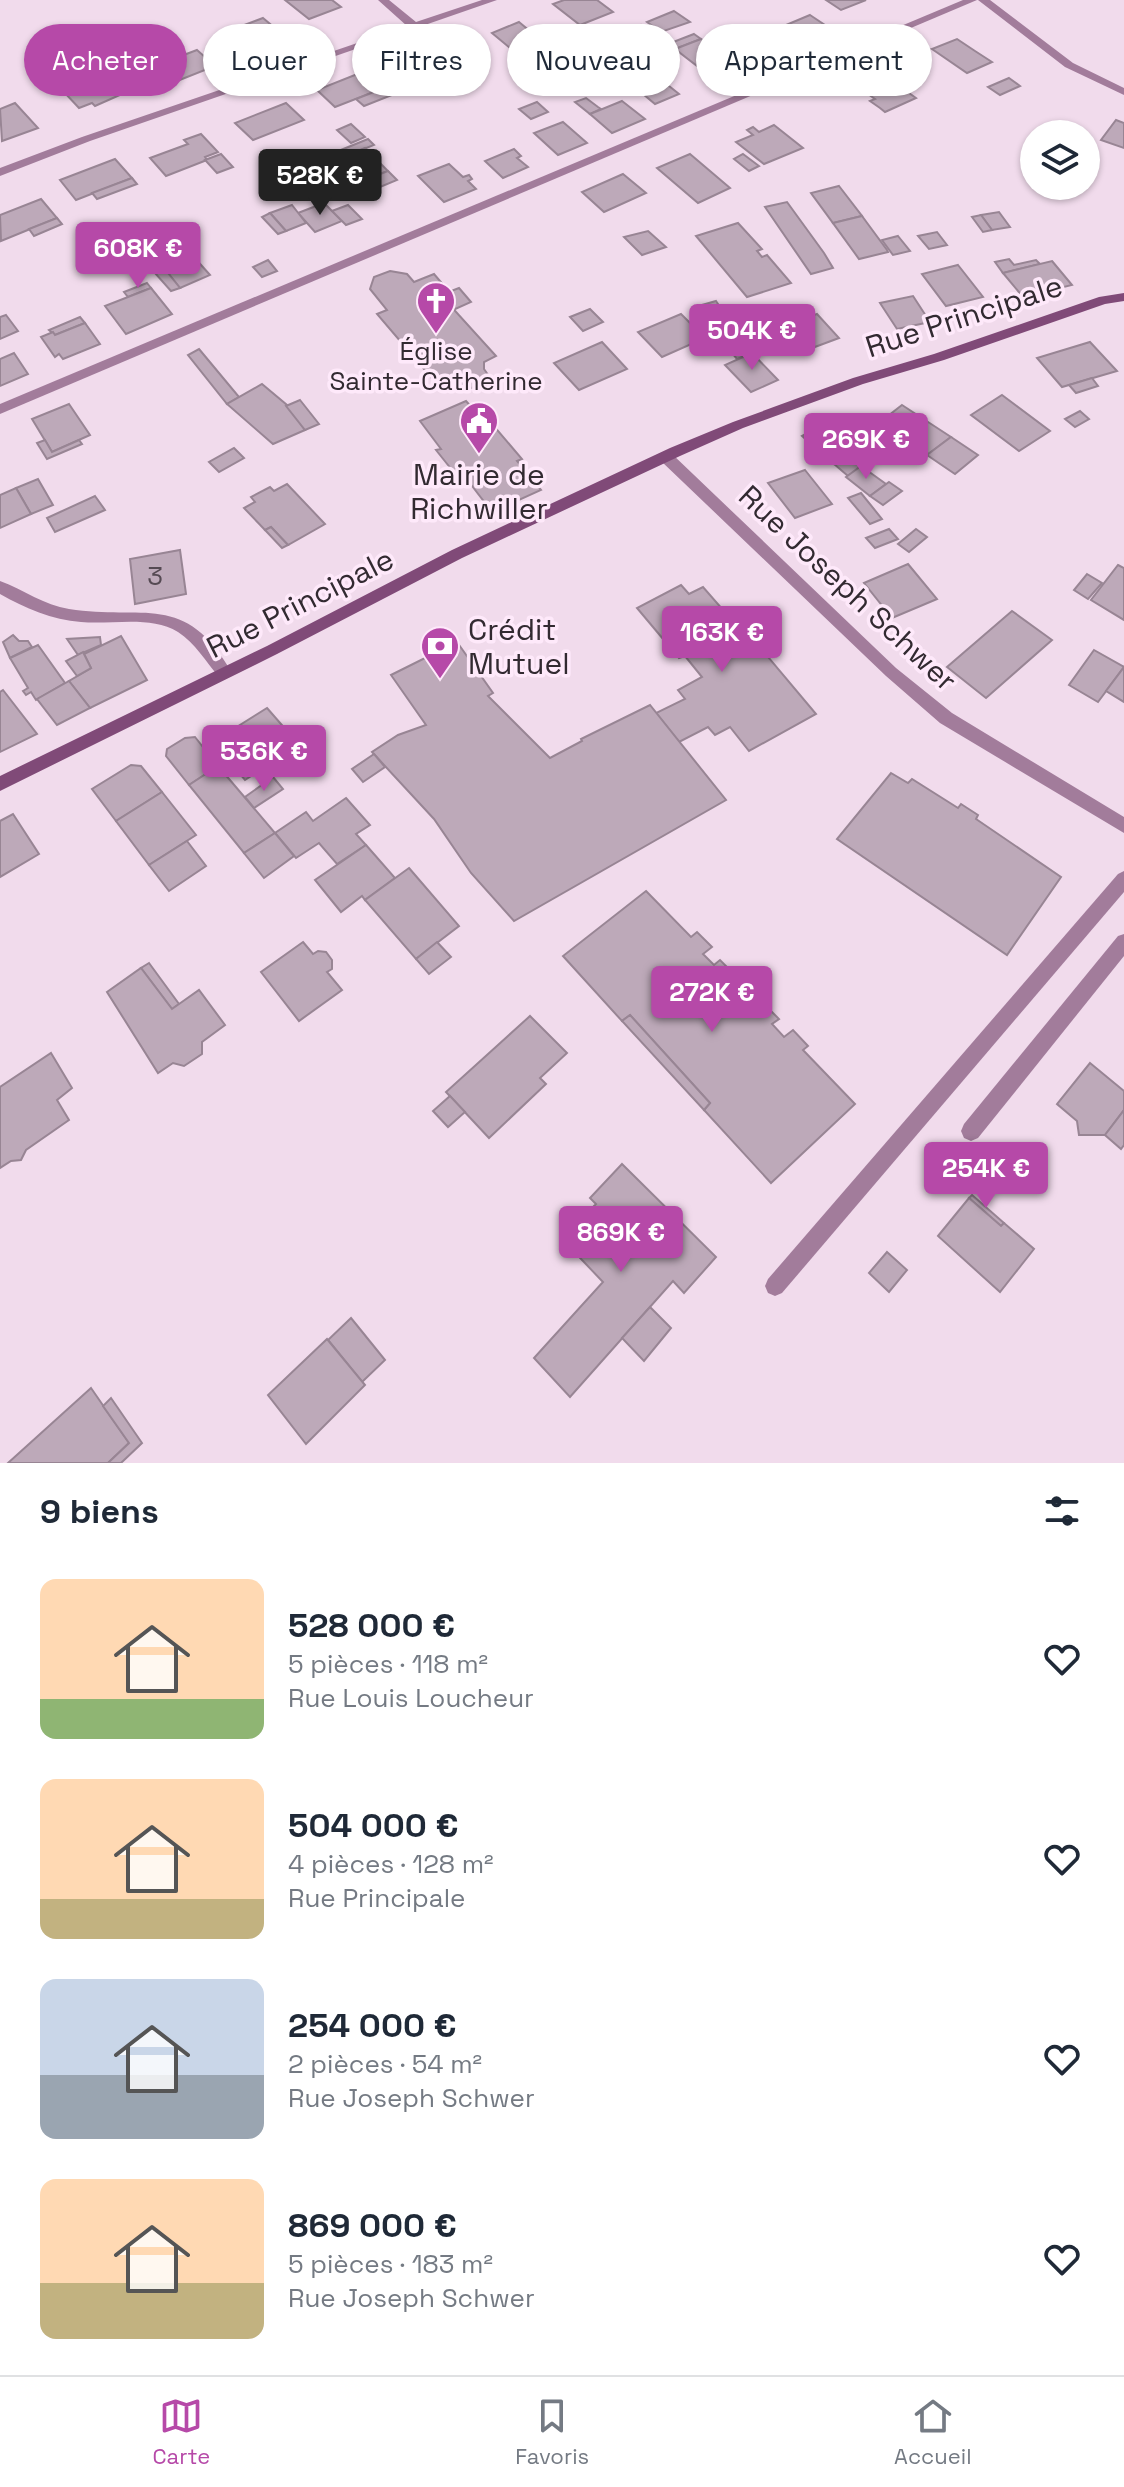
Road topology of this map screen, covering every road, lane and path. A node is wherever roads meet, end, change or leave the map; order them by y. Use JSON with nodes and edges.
{"nodes":[{"id":1,"x":383,"y":0,"type":"edge"},
{"id":2,"x":492,"y":0,"type":"edge"},
{"id":3,"x":972,"y":0,"type":"edge"},
{"id":4,"x":983,"y":0,"type":"edge"},
{"id":5,"x":411,"y":24,"type":"edge"},
{"id":6,"x":424,"y":24,"type":"edge"},
{"id":7,"x":352,"y":49,"type":"edge"},
{"id":8,"x":1124,"y":92,"type":"edge"},
{"id":9,"x":0,"y":172,"type":"edge"},
{"id":10,"x":1124,"y":297,"type":"edge"},
{"id":11,"x":0,"y":409,"type":"edge"},
{"id":12,"x":666,"y":457,"type":"junction"},
{"id":13,"x":0,"y":587,"type":"edge"},
{"id":14,"x":224,"y":673,"type":"junction"},
{"id":15,"x":0,"y":784,"type":"edge"},
{"id":16,"x":1124,"y":826,"type":"edge"},
{"id":17,"x":1124,"y":879,"type":"edge"},
{"id":18,"x":1124,"y":942,"type":"edge"},
{"id":19,"x":971,"y":1131,"type":"dead end"},
{"id":20,"x":775,"y":1286,"type":"dead end"}],
"edges":[{"from":1,"to":5,"type":"street"},
{"from":2,"to":6,"type":"street"},
{"from":3,"to":11,"type":"street"},
{"from":4,"to":8,"type":"street"},
{"from":7,"to":9,"type":"street"},
{"from":10,"to":12,"type":"main road","name":"Rue Principale"},
{"from":12,"to":14,"type":"main road","name":"Rue Principale"},
{"from":12,"to":16,"type":"street","name":"Rue Joseph Schwer"},
{"from":13,"to":14,"type":"street"},
{"from":14,"to":15,"type":"main road","name":"Rue Principale"},
{"from":17,"to":20,"type":"street"},
{"from":18,"to":19,"type":"street"}]}
